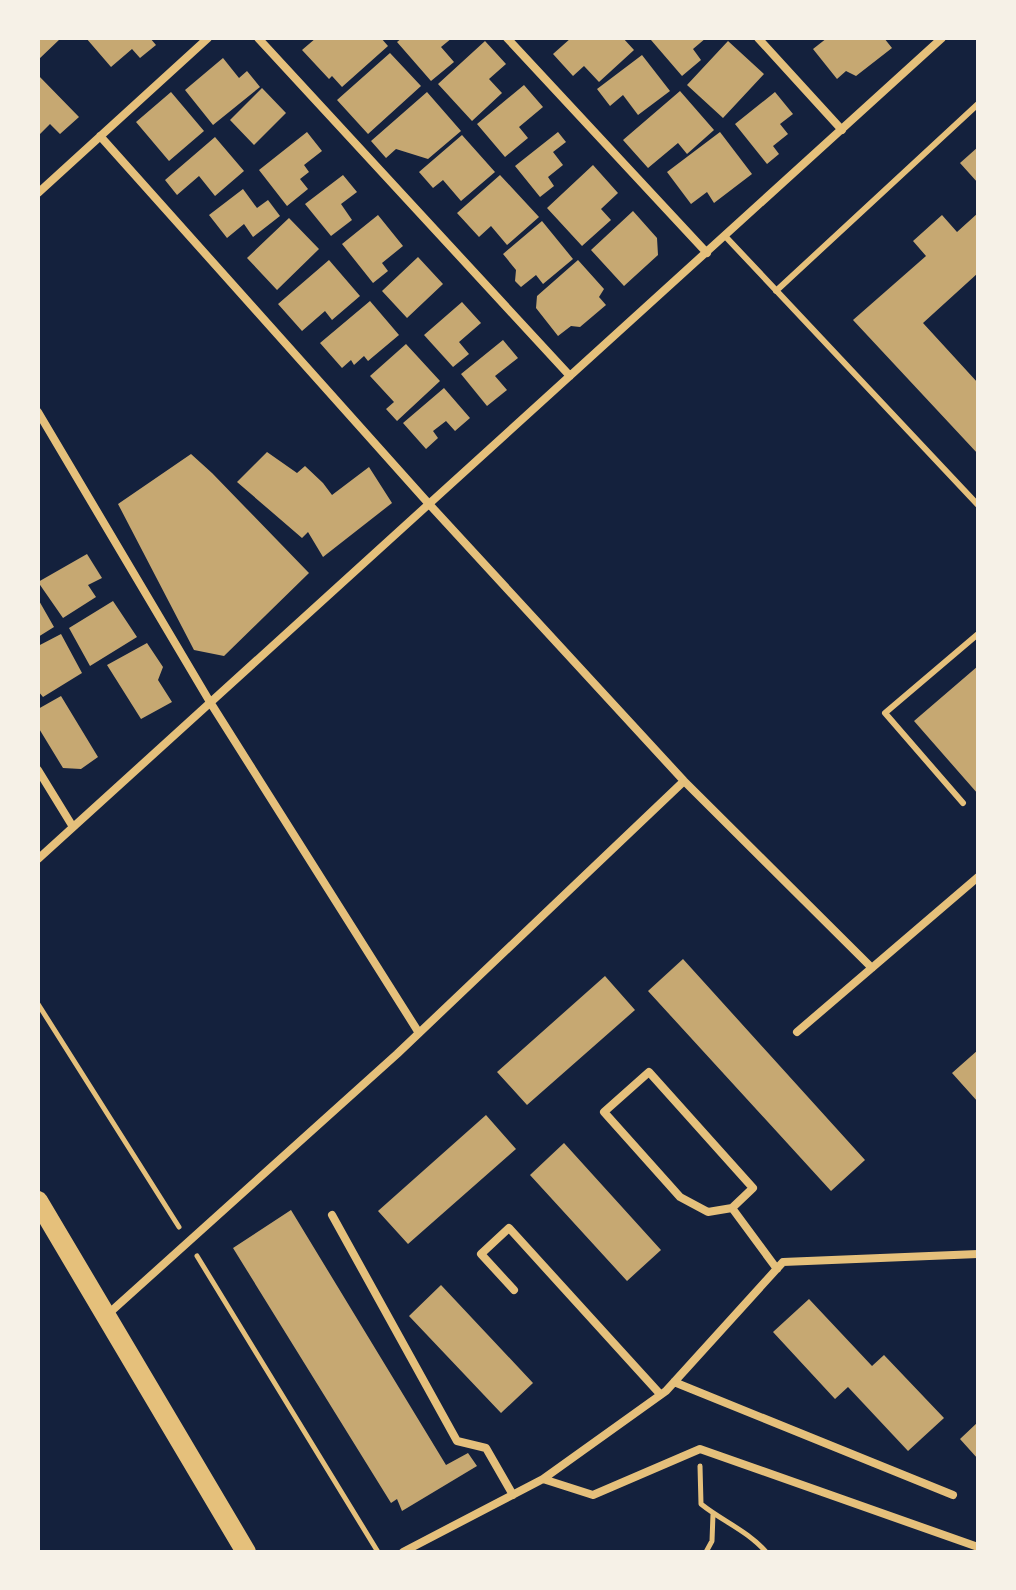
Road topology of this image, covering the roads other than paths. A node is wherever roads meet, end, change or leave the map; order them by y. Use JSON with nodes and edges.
{"nodes":[{"id":1,"x":208,"y":38,"type":"edge"},
{"id":2,"x":258,"y":38,"type":"edge"},
{"id":3,"x":507,"y":38,"type":"edge"},
{"id":4,"x":758,"y":38,"type":"edge"},
{"id":5,"x":942,"y":38,"type":"edge"},
{"id":6,"x":978,"y":104,"type":"edge"},
{"id":7,"x":842,"y":130,"type":"junction"},
{"id":8,"x":100,"y":136,"type":"junction"},
{"id":9,"x":38,"y":193,"type":"edge"},
{"id":10,"x":725,"y":236,"type":"junction"},
{"id":11,"x":707,"y":253,"type":"junction"},
{"id":12,"x":776,"y":291,"type":"junction"},
{"id":13,"x":570,"y":376,"type":"junction"},
{"id":14,"x":38,"y":412,"type":"edge"},
{"id":15,"x":429,"y":504,"type":"junction"},
{"id":16,"x":978,"y":505,"type":"edge"},
{"id":17,"x":978,"y":634,"type":"edge"},
{"id":18,"x":210,"y":702,"type":"junction"},
{"id":19,"x":38,"y":770,"type":"edge"},
{"id":20,"x":684,"y":781,"type":"junction"},
{"id":21,"x":963,"y":803,"type":"dead end"},
{"id":22,"x":73,"y":827,"type":"junction"},
{"id":23,"x":38,"y":859,"type":"edge"},
{"id":24,"x":978,"y":877,"type":"edge"},
{"id":25,"x":872,"y":968,"type":"junction"},
{"id":26,"x":797,"y":1032,"type":"dead end"},
{"id":27,"x":419,"y":1033,"type":"junction"},
{"id":28,"x":38,"y":1201,"type":"edge"},
{"id":29,"x":732,"y":1208,"type":"junction"},
{"id":30,"x":332,"y":1215,"type":"dead end"},
{"id":31,"x":978,"y":1254,"type":"edge"},
{"id":32,"x":777,"y":1269,"type":"junction"},
{"id":33,"x":514,"y":1290,"type":"dead end"},
{"id":34,"x":106,"y":1315,"type":"junction"},
{"id":35,"x":674,"y":1382,"type":"junction"},
{"id":36,"x":660,"y":1394,"type":"junction"},
{"id":37,"x":543,"y":1479,"type":"junction"},
{"id":38,"x":513,"y":1495,"type":"junction"},
{"id":39,"x":953,"y":1495,"type":"dead end"},
{"id":40,"x":978,"y":1547,"type":"edge"},
{"id":41,"x":246,"y":1552,"type":"edge"},
{"id":42,"x":403,"y":1552,"type":"edge"}],
"edges":[{"from":1,"to":8,"type":"street"},
{"from":2,"to":13,"type":"street"},
{"from":3,"to":11,"type":"street"},
{"from":4,"to":7,"type":"street"},
{"from":5,"to":7,"type":"street"},
{"from":6,"to":12,"type":"lane"},
{"from":7,"to":10,"type":"street"},
{"from":8,"to":9,"type":"street"},
{"from":8,"to":15,"type":"street"},
{"from":10,"to":11,"type":"street"},
{"from":10,"to":12,"type":"lane"},
{"from":11,"to":13,"type":"street"},
{"from":12,"to":16,"type":"lane"},
{"from":13,"to":15,"type":"street"},
{"from":14,"to":18,"type":"street"},
{"from":15,"to":18,"type":"street"},
{"from":15,"to":20,"type":"street"},
{"from":17,"to":21,"type":"lane"},
{"from":18,"to":22,"type":"street"},
{"from":18,"to":27,"type":"street"},
{"from":19,"to":22,"type":"street"},
{"from":20,"to":25,"type":"street"},
{"from":20,"to":27,"type":"street"},
{"from":22,"to":23,"type":"street"},
{"from":24,"to":25,"type":"street"},
{"from":25,"to":26,"type":"street"},
{"from":27,"to":34,"type":"street"},
{"from":28,"to":34,"type":"main road"},
{"from":29,"to":29,"type":"street"},
{"from":29,"to":32,"type":"street"},
{"from":30,"to":38,"type":"street"},
{"from":31,"to":32,"type":"street"},
{"from":32,"to":35,"type":"street"},
{"from":33,"to":36,"type":"street"},
{"from":34,"to":41,"type":"main road"},
{"from":35,"to":36,"type":"street"},
{"from":35,"to":39,"type":"street"},
{"from":36,"to":37,"type":"street"},
{"from":37,"to":38,"type":"street"},
{"from":37,"to":40,"type":"street"},
{"from":38,"to":42,"type":"street"}]}
